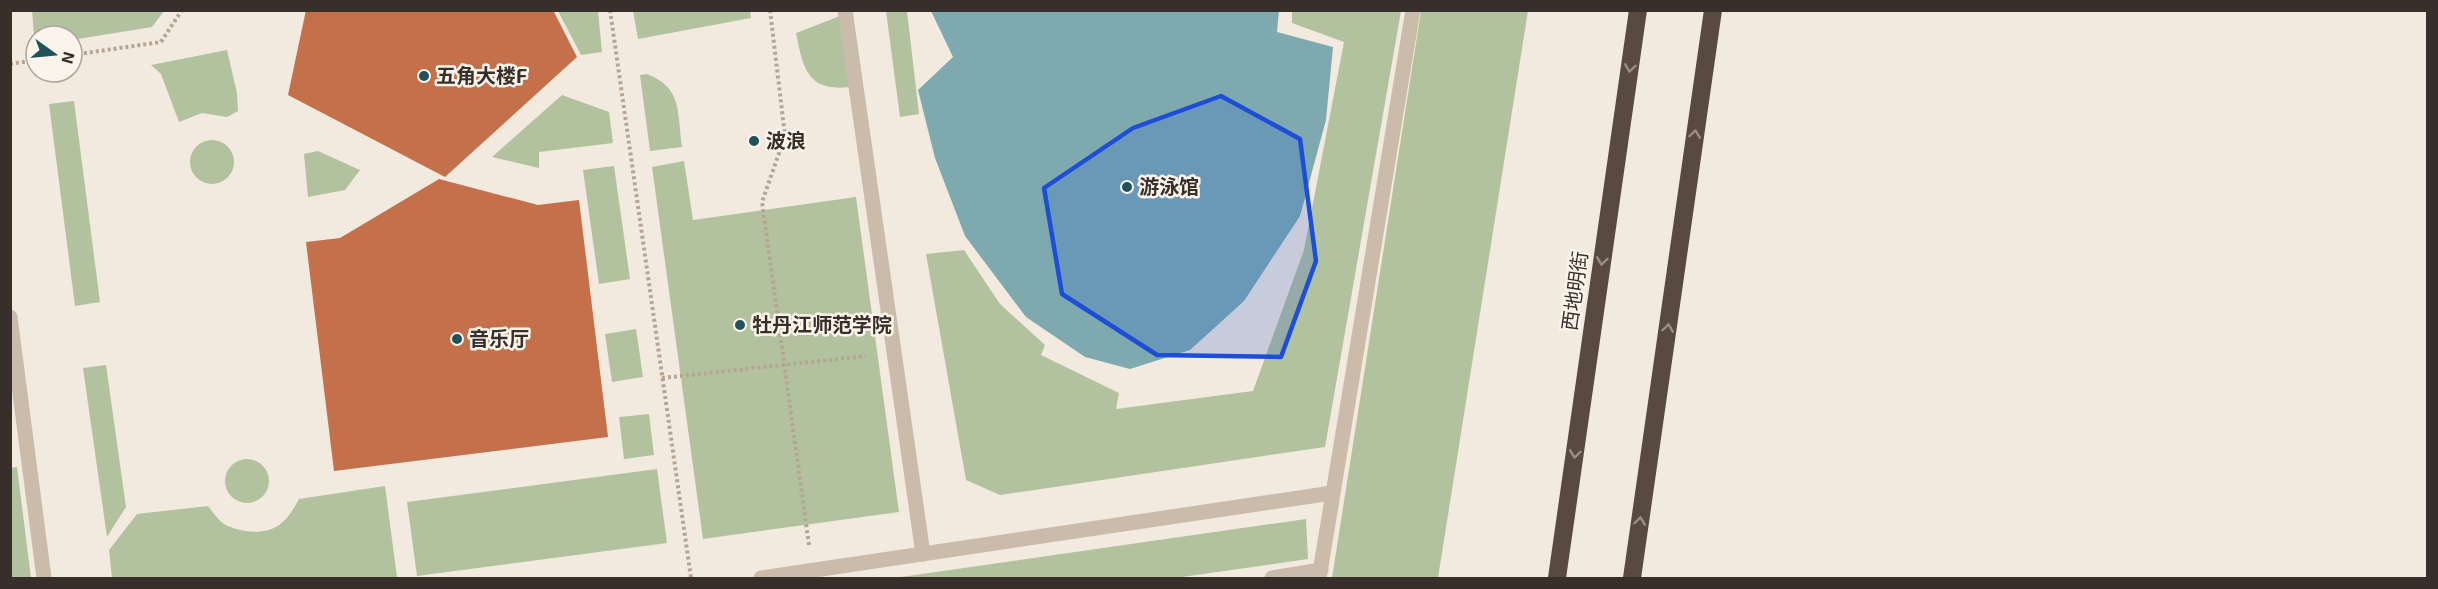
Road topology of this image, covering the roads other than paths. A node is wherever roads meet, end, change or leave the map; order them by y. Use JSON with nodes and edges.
{"nodes":[{"id":1,"x":845,"y":10,"type":"edge"},
{"id":2,"x":1413,"y":10,"type":"edge"},
{"id":3,"x":1638,"y":10,"type":"edge"},
{"id":4,"x":1713,"y":10,"type":"edge"},
{"id":5,"x":10,"y":317,"type":"edge"},
{"id":6,"x":1332,"y":493,"type":"junction"},
{"id":7,"x":922,"y":554,"type":"junction"},
{"id":8,"x":1320,"y":574,"type":"edge"},
{"id":9,"x":44,"y":579,"type":"edge"},
{"id":10,"x":761,"y":579,"type":"edge"},
{"id":11,"x":1272,"y":579,"type":"edge"},
{"id":12,"x":1557,"y":579,"type":"edge"},
{"id":13,"x":1632,"y":579,"type":"edge"}],
"edges":[{"from":1,"to":7,"type":"street"},
{"from":2,"to":6,"type":"street"},
{"from":3,"to":12,"type":"highway","name":"西地明街","one_way":true},
{"from":13,"to":4,"type":"highway","one_way":true},
{"from":5,"to":9,"type":"street"},
{"from":6,"to":7,"type":"street"},
{"from":6,"to":8,"type":"street"},
{"from":7,"to":10,"type":"street"},
{"from":8,"to":11,"type":"street"}]}
